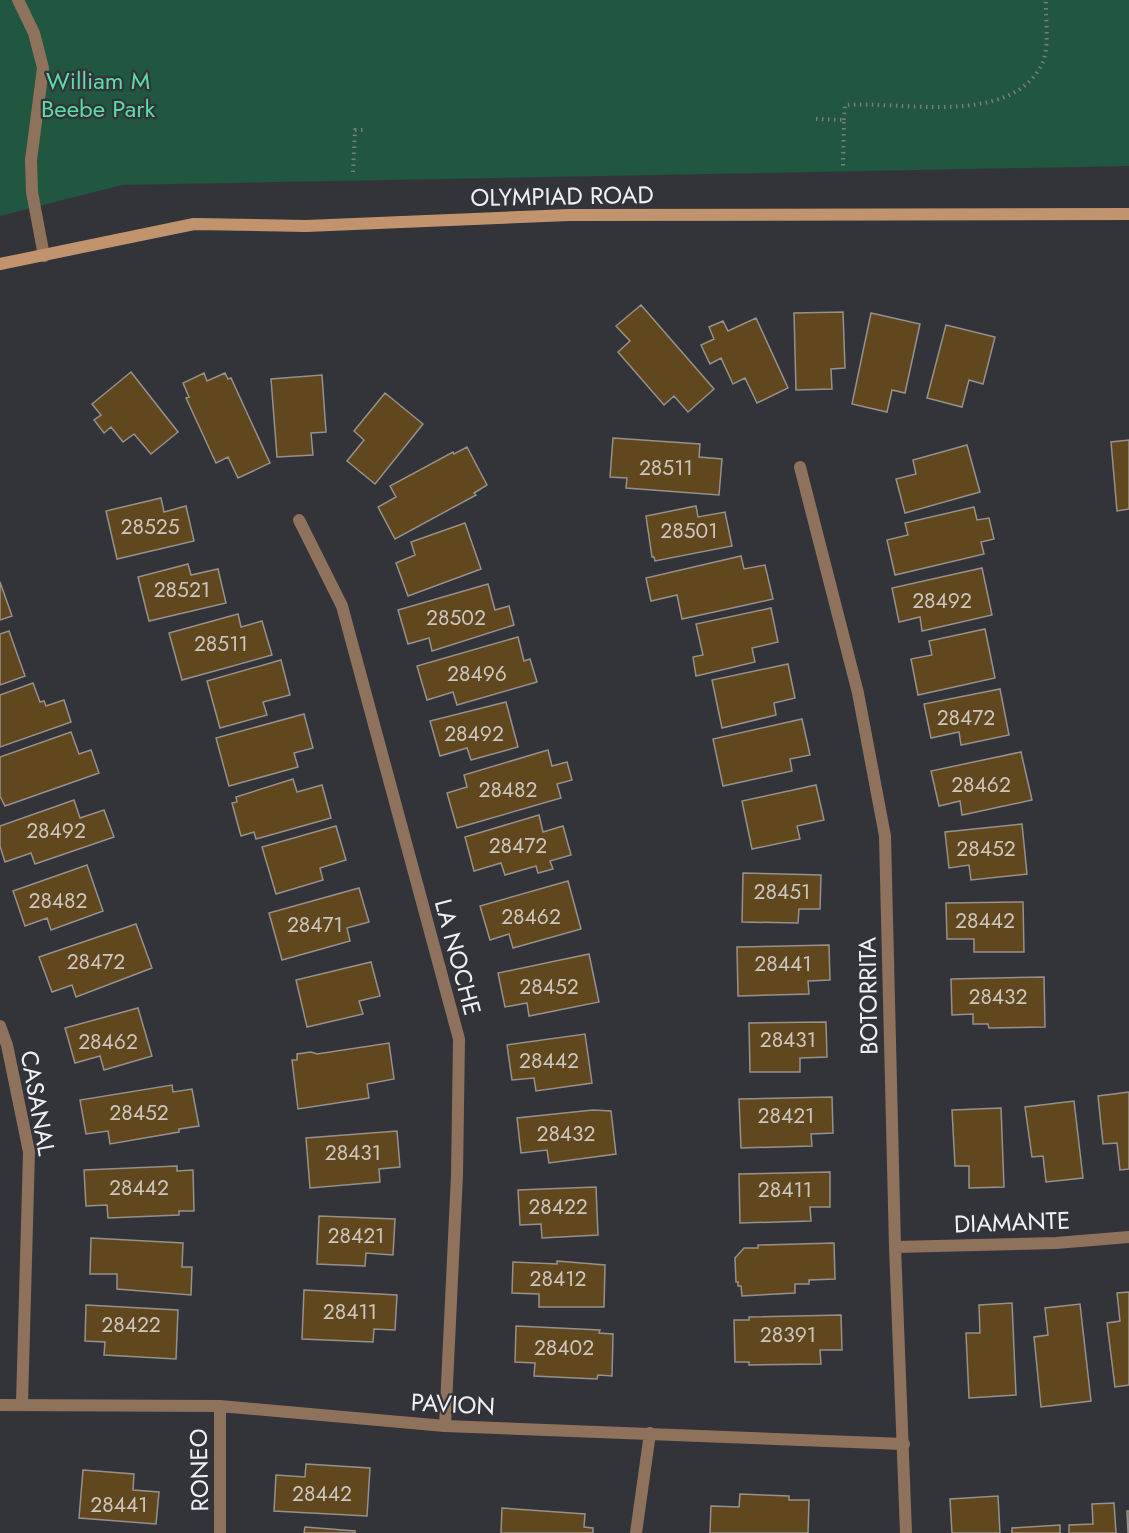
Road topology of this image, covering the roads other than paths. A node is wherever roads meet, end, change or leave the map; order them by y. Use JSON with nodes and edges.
{"nodes":[{"id":1,"x":18,"y":0,"type":"edge"},
{"id":2,"x":1129,"y":214,"type":"edge"},
{"id":3,"x":44,"y":256,"type":"junction"},
{"id":4,"x":0,"y":264,"type":"edge"},
{"id":5,"x":800,"y":467,"type":"dead end"},
{"id":6,"x":299,"y":520,"type":"dead end"},
{"id":7,"x":0,"y":1026,"type":"edge"},
{"id":8,"x":1129,"y":1237,"type":"edge"},
{"id":9,"x":895,"y":1247,"type":"junction"},
{"id":10,"x":22,"y":1403,"type":"junction"},
{"id":11,"x":0,"y":1405,"type":"edge"},
{"id":12,"x":220,"y":1406,"type":"junction"},
{"id":13,"x":445,"y":1426,"type":"junction"},
{"id":14,"x":650,"y":1433,"type":"junction"},
{"id":15,"x":904,"y":1444,"type":"junction"},
{"id":16,"x":220,"y":1533,"type":"edge"},
{"id":17,"x":636,"y":1533,"type":"edge"},
{"id":18,"x":906,"y":1533,"type":"edge"}],
"edges":[{"from":1,"to":3,"type":"street"},
{"from":2,"to":3,"type":"main road","name":"OLYMPIAD ROAD"},
{"from":3,"to":4,"type":"main road","name":"OLYMPIAD ROAD"},
{"from":5,"to":9,"type":"street","name":"BOTORRITA"},
{"from":6,"to":13,"type":"street","name":"LA NOCHE"},
{"from":7,"to":10,"type":"street","name":"CASANAL"},
{"from":8,"to":9,"type":"street","name":"DIAMANTE"},
{"from":9,"to":15,"type":"street","name":"BOTORRITA"},
{"from":10,"to":11,"type":"street","name":"PAVION"},
{"from":10,"to":12,"type":"street","name":"PAVION"},
{"from":12,"to":13,"type":"street","name":"PAVION"},
{"from":12,"to":16,"type":"street","name":"RONEO"},
{"from":13,"to":14,"type":"street","name":"PAVION"},
{"from":14,"to":15,"type":"street","name":"PAVION"},
{"from":14,"to":17,"type":"street"},
{"from":15,"to":18,"type":"street","name":"BOTORRITA"}]}
